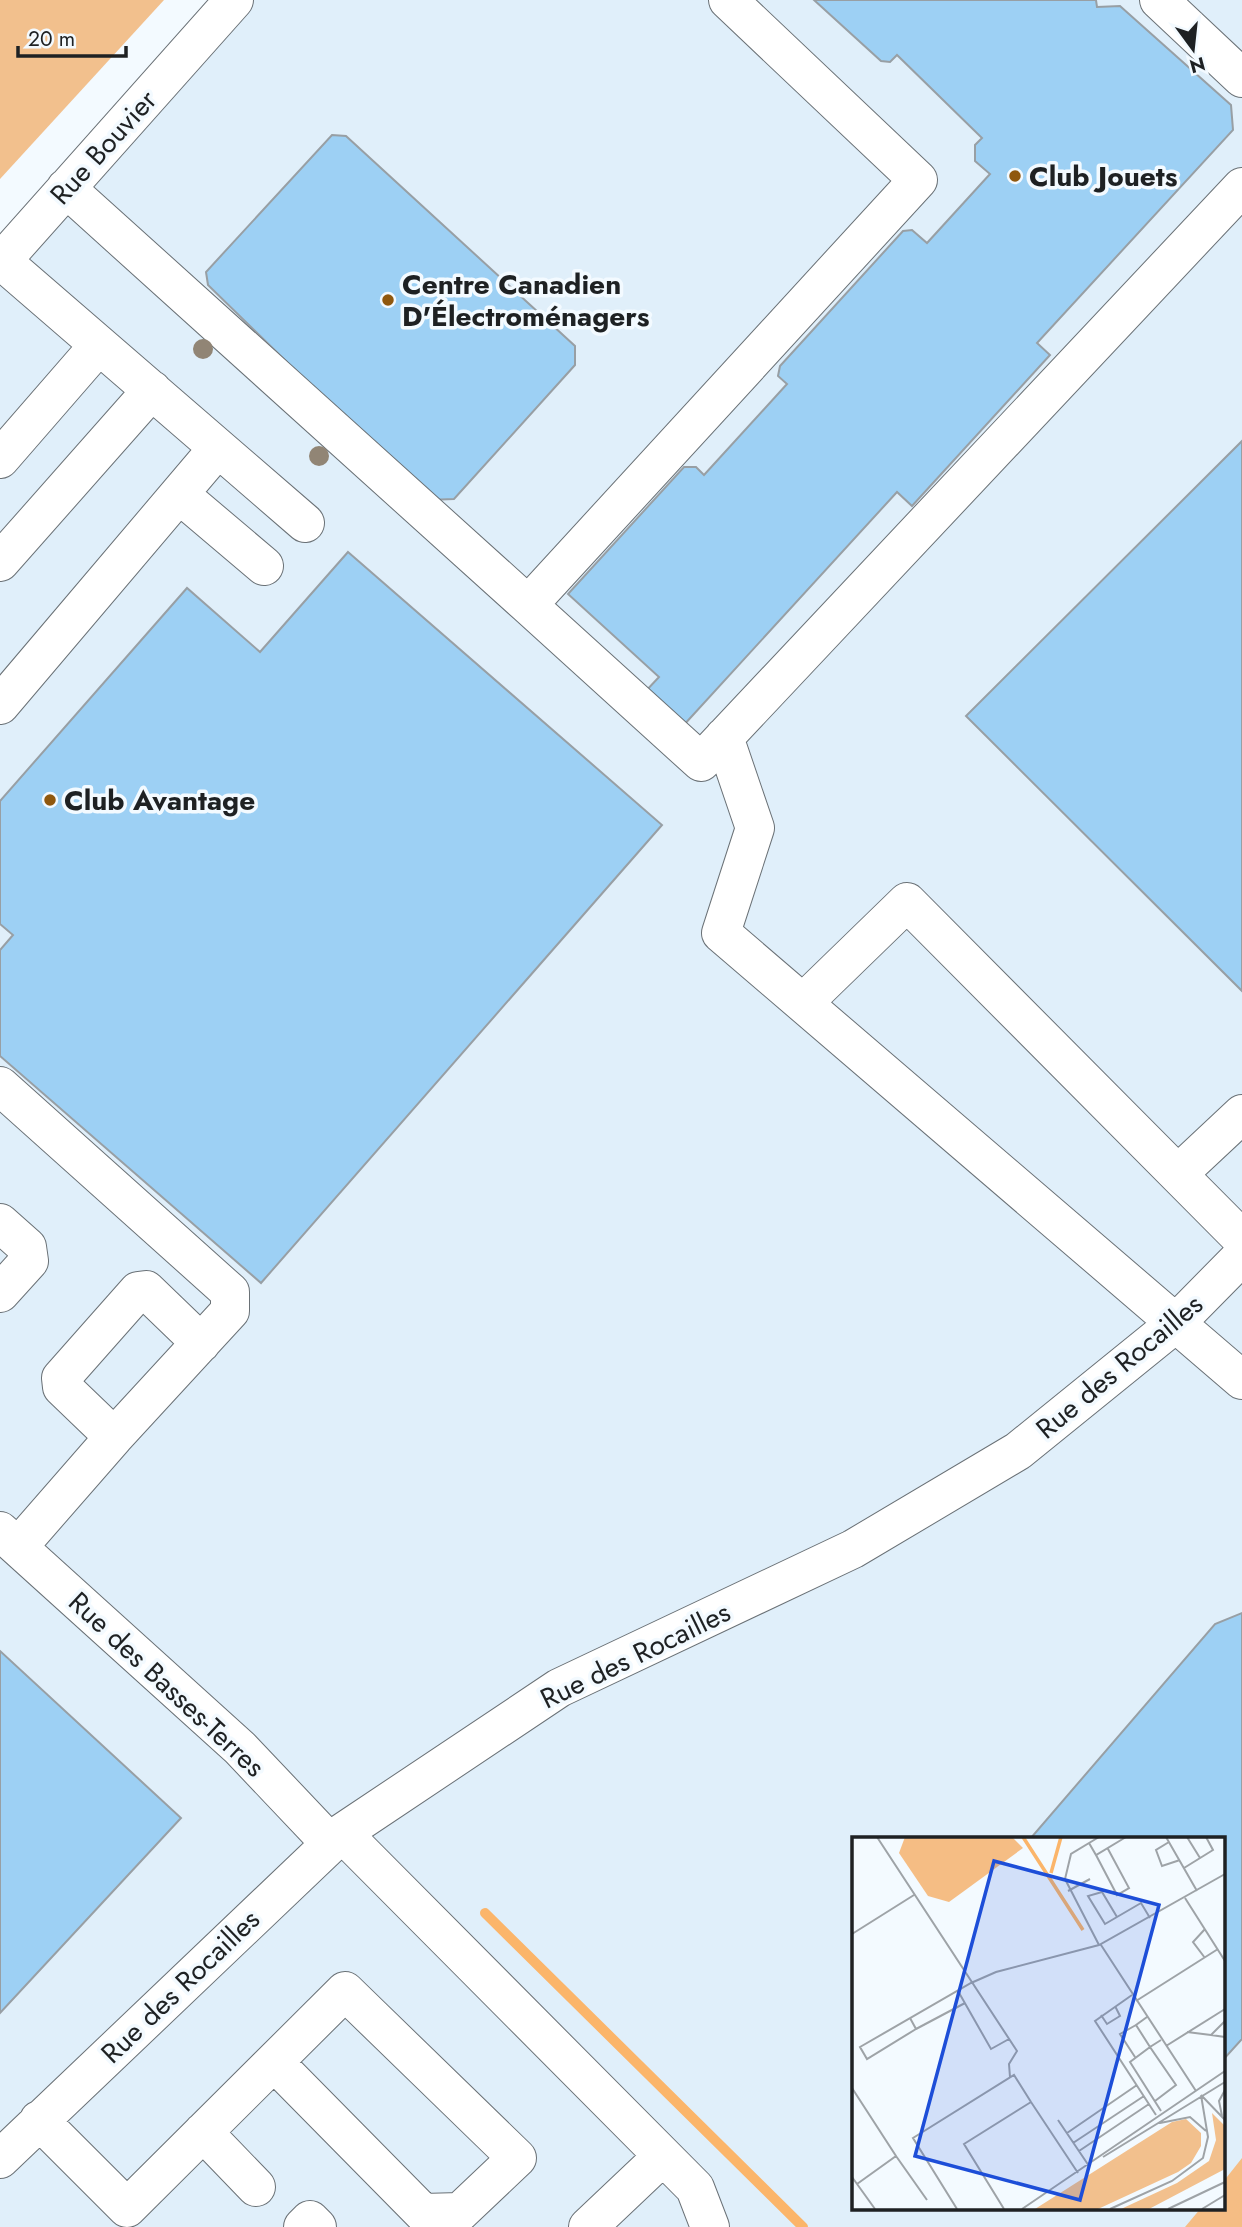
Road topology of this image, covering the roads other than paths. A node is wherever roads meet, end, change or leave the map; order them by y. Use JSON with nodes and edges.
{"nodes":[{"id":1,"x":234,"y":0,"type":"edge"},
{"id":2,"x":728,"y":0,"type":"edge"},
{"id":3,"x":1159,"y":0,"type":"edge"},
{"id":4,"x":1242,"y":78,"type":"edge"},
{"id":5,"x":1242,"y":187,"type":"edge"},
{"id":6,"x":66,"y":188,"type":"junction"},
{"id":7,"x":1,"y":262,"type":"edge"},
{"id":8,"x":99,"y":345,"type":"junction"},
{"id":9,"x":152,"y":390,"type":"junction"},
{"id":10,"x":218,"y":448,"type":"junction"},
{"id":11,"x":0,"y":459,"type":"edge"},
{"id":12,"x":179,"y":494,"type":"junction"},
{"id":13,"x":305,"y":523,"type":"dead end"},
{"id":14,"x":0,"y":562,"type":"edge"},
{"id":15,"x":264,"y":566,"type":"dead end"},
{"id":16,"x":528,"y":605,"type":"junction"},
{"id":17,"x":0,"y":705,"type":"edge"},
{"id":18,"x":724,"y":737,"type":"junction"},
{"id":19,"x":803,"y":1003,"type":"junction"},
{"id":20,"x":0,"y":1086,"type":"edge"},
{"id":21,"x":1242,"y":1114,"type":"edge"},
{"id":22,"x":1178,"y":1174,"type":"junction"},
{"id":23,"x":0,"y":1223,"type":"edge"},
{"id":24,"x":1242,"y":1239,"type":"edge"},
{"id":25,"x":1242,"y":1256,"type":"edge"},
{"id":26,"x":0,"y":1293,"type":"edge"},
{"id":27,"x":1176,"y":1323,"type":"junction"},
{"id":28,"x":201,"y":1343,"type":"junction"},
{"id":29,"x":1242,"y":1380,"type":"edge"},
{"id":30,"x":114,"y":1437,"type":"junction"},
{"id":31,"x":9,"y":1539,"type":"edge"},
{"id":32,"x":336,"y":1838,"type":"junction"},
{"id":33,"x":274,"y":2062,"type":"junction"},
{"id":34,"x":39,"y":2120,"type":"junction"},
{"id":35,"x":203,"y":2132,"type":"junction"},
{"id":36,"x":663,"y":2156,"type":"junction"},
{"id":37,"x":0,"y":2159,"type":"edge"},
{"id":38,"x":256,"y":2188,"type":"dead end"},
{"id":39,"x":136,"y":2217,"type":"edge"},
{"id":40,"x":303,"y":2227,"type":"edge"},
{"id":41,"x":317,"y":2227,"type":"edge"},
{"id":42,"x":588,"y":2227,"type":"edge"},
{"id":43,"x":710,"y":2227,"type":"edge"}],
"edges":[{"from":1,"to":6,"type":"street","name":"Rue Bouvier"},
{"from":2,"to":16,"type":"street"},
{"from":3,"to":4,"type":"street"},
{"from":5,"to":18,"type":"street"},
{"from":6,"to":7,"type":"street","name":"Rue Bouvier"},
{"from":6,"to":16,"type":"street"},
{"from":7,"to":8,"type":"street"},
{"from":8,"to":9,"type":"street"},
{"from":8,"to":11,"type":"street"},
{"from":9,"to":10,"type":"street"},
{"from":9,"to":14,"type":"street"},
{"from":10,"to":12,"type":"street"},
{"from":10,"to":13,"type":"street"},
{"from":12,"to":15,"type":"street"},
{"from":12,"to":17,"type":"street"},
{"from":16,"to":18,"type":"street"},
{"from":18,"to":19,"type":"street"},
{"from":19,"to":22,"type":"street"},
{"from":19,"to":27,"type":"street"},
{"from":20,"to":28,"type":"street"},
{"from":21,"to":22,"type":"street"},
{"from":22,"to":24,"type":"street"},
{"from":23,"to":26,"type":"street"},
{"from":25,"to":27,"type":"street","name":"Rue des Rocailles"},
{"from":27,"to":29,"type":"street"},
{"from":27,"to":32,"type":"street","name":"Rue des Rocailles"},
{"from":28,"to":30,"type":"street"},
{"from":28,"to":30,"type":"street"},
{"from":30,"to":31,"type":"street"},
{"from":31,"to":32,"type":"street","name":"Rue des Basses-Terres"},
{"from":32,"to":34,"type":"street","name":"Rue des Rocailles"},
{"from":32,"to":36,"type":"street","name":"Rue des Basses-Terres"},
{"from":33,"to":33,"type":"street"},
{"from":33,"to":35,"type":"street"},
{"from":34,"to":37,"type":"street","name":"Rue des Rocailles"},
{"from":34,"to":39,"type":"street"},
{"from":35,"to":38,"type":"street"},
{"from":35,"to":39,"type":"street"},
{"from":36,"to":42,"type":"street"},
{"from":36,"to":43,"type":"street","name":"Rue des Basses-Terres"},
{"from":40,"to":41,"type":"street"}]}
